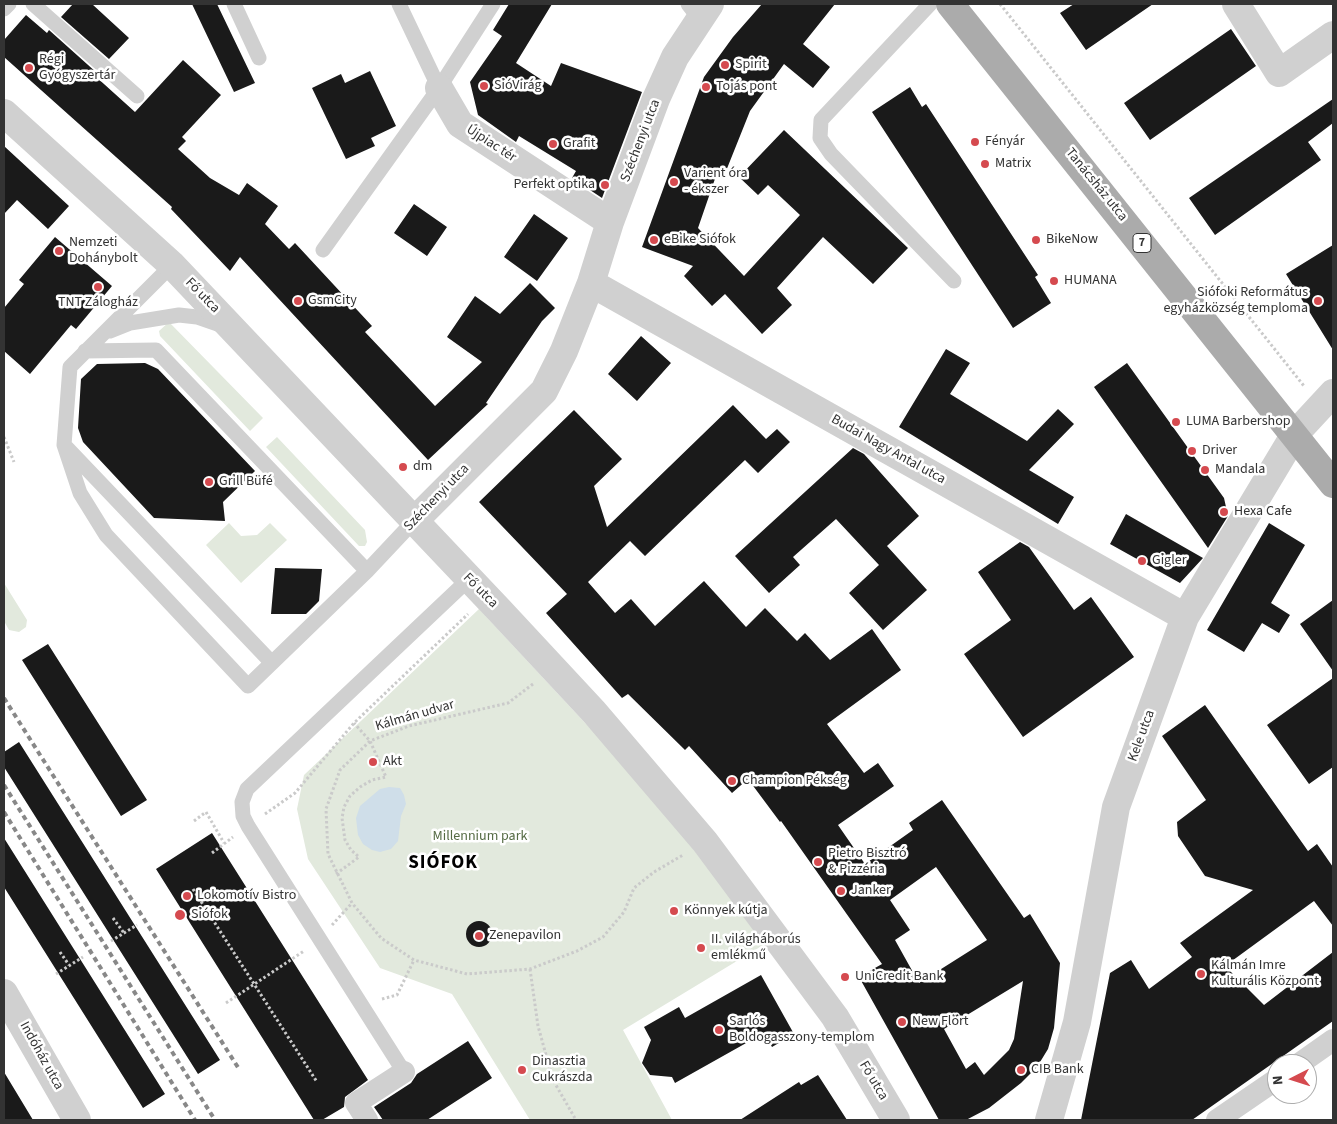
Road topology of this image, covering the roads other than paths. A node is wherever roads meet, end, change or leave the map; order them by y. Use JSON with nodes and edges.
{"nodes":[{"id":1,"x":9,"y":4,"type":"edge"},
{"id":2,"x":33,"y":4,"type":"edge"},
{"id":3,"x":234,"y":4,"type":"edge"},
{"id":4,"x":399,"y":4,"type":"edge"},
{"id":5,"x":493,"y":4,"type":"edge"},
{"id":6,"x":930,"y":4,"type":"edge"},
{"id":7,"x":950,"y":4,"type":"edge"},
{"id":8,"x":1236,"y":4,"type":"edge"},
{"id":9,"x":4,"y":9,"type":"edge"},
{"id":10,"x":699,"y":9,"type":"edge"},
{"id":11,"x":1333,"y":35,"type":"edge"},
{"id":12,"x":259,"y":58,"type":"dead end"},
{"id":13,"x":439,"y":88,"type":"junction"},
{"id":14,"x":137,"y":96,"type":"dead end"},
{"id":15,"x":4,"y":113,"type":"edge"},
{"id":16,"x":610,"y":222,"type":"junction"},
{"id":17,"x":323,"y":250,"type":"dead end"},
{"id":18,"x":172,"y":265,"type":"junction"},
{"id":19,"x":954,"y":281,"type":"dead end"},
{"id":20,"x":591,"y":283,"type":"junction"},
{"id":21,"x":237,"y":332,"type":"junction"},
{"id":22,"x":102,"y":334,"type":"junction"},
{"id":23,"x":85,"y":352,"type":"junction"},
{"id":24,"x":1327,"y":400,"type":"edge"},
{"id":25,"x":1295,"y":434,"type":"junction"},
{"id":26,"x":64,"y":445,"type":"junction"},
{"id":27,"x":1333,"y":484,"type":"edge"},
{"id":28,"x":414,"y":521,"type":"junction"},
{"id":29,"x":367,"y":571,"type":"junction"},
{"id":30,"x":477,"y":588,"type":"junction"},
{"id":31,"x":1185,"y":616,"type":"junction"},
{"id":32,"x":272,"y":664,"type":"junction"},
{"id":33,"x":4,"y":993,"type":"edge"},
{"id":34,"x":1333,"y":1040,"type":"edge"},
{"id":35,"x":1313,"y":1054,"type":"edge"},
{"id":36,"x":404,"y":1072,"type":"joint"},
{"id":37,"x":1267,"y":1086,"type":"edge"},
{"id":38,"x":77,"y":1120,"type":"edge"},
{"id":39,"x":367,"y":1120,"type":"edge"},
{"id":40,"x":896,"y":1120,"type":"edge"},
{"id":41,"x":1049,"y":1120,"type":"edge"},
{"id":42,"x":1222,"y":1120,"type":"edge"}],
"edges":[{"from":1,"to":9,"type":"lane"},
{"from":2,"to":14,"type":"lane"},
{"from":3,"to":12,"type":"lane"},
{"from":4,"to":13,"type":"lane","name":"Újpiac tér"},
{"from":5,"to":13,"type":"lane"},
{"from":6,"to":19,"type":"lane"},
{"from":7,"to":25,"type":"main road","name":"Tanácsház utca","number":"7"},
{"from":8,"to":11,"type":"street"},
{"from":10,"to":16,"type":"street","name":"Széchenyi utca"},
{"from":13,"to":16,"type":"street","name":"Újpiac tér"},
{"from":13,"to":17,"type":"lane"},
{"from":15,"to":18,"type":"street","name":"Fő utca"},
{"from":16,"to":20,"type":"street","name":"Széchenyi utca"},
{"from":18,"to":21,"type":"street","name":"Fő utca"},
{"from":18,"to":22,"type":"lane"},
{"from":20,"to":28,"type":"street","name":"Széchenyi utca"},
{"from":20,"to":31,"type":"street","name":"Budai Nagy Antal utca"},
{"from":21,"to":22,"type":"lane"},
{"from":21,"to":28,"type":"street","name":"Fő utca"},
{"from":22,"to":23,"type":"lane"},
{"from":23,"to":26,"type":"lane"},
{"from":23,"to":29,"type":"lane"},
{"from":24,"to":25,"type":"street","name":"Kele utca"},
{"from":25,"to":27,"type":"main road","name":"Tanácsház utca","number":"7"},
{"from":25,"to":31,"type":"street","name":"Kele utca"},
{"from":26,"to":32,"type":"lane"},
{"from":26,"to":32,"type":"lane","name":"Széchenyi utca"},
{"from":28,"to":29,"type":"lane","name":"Széchenyi utca"},
{"from":28,"to":30,"type":"street","name":"Fő utca"},
{"from":29,"to":32,"type":"lane","name":"Széchenyi utca"},
{"from":30,"to":36,"type":"lane"},
{"from":30,"to":40,"type":"street","name":"Fő utca"},
{"from":31,"to":41,"type":"street","name":"Kele utca"},
{"from":33,"to":38,"type":"street","name":"Indóház utca"},
{"from":34,"to":35,"type":"street"},
{"from":36,"to":39,"type":"street"},
{"from":37,"to":42,"type":"street"}]}
